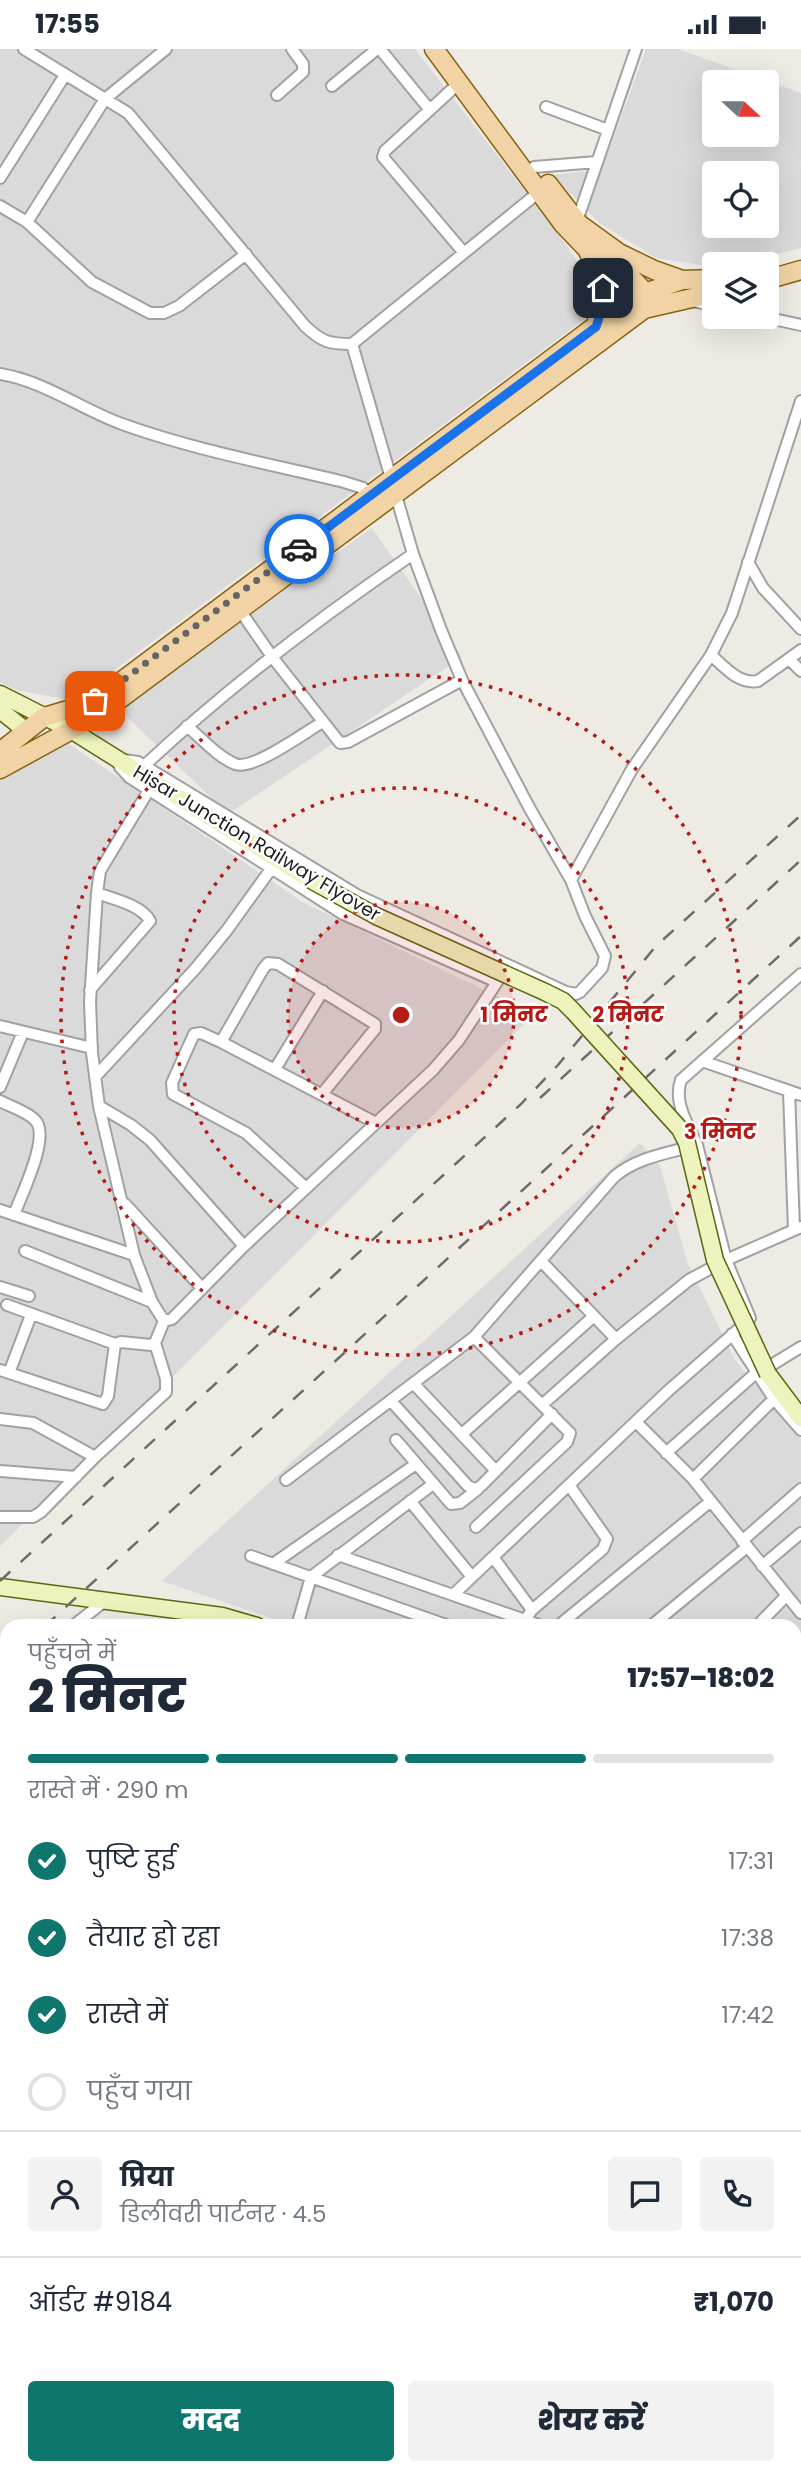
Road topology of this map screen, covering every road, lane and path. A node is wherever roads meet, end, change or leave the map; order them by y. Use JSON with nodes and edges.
{"nodes":[{"id":1,"x":24,"y":49,"type":"edge"},
{"id":2,"x":166,"y":49,"type":"edge"},
{"id":3,"x":379,"y":49,"type":"edge"},
{"id":4,"x":434,"y":49,"type":"edge"},
{"id":5,"x":448,"y":49,"type":"edge"},
{"id":6,"x":636,"y":49,"type":"edge"},
{"id":7,"x":294,"y":50,"type":"edge"},
{"id":8,"x":65,"y":75,"type":"junction"},
{"id":9,"x":459,"y":83,"type":"junction"},
{"id":10,"x":332,"y":86,"type":"dead end"},
{"id":11,"x":277,"y":96,"type":"dead end"},
{"id":12,"x":104,"y":99,"type":"junction"},
{"id":13,"x":546,"y":107,"type":"dead end"},
{"id":14,"x":430,"y":110,"type":"junction"},
{"id":15,"x":608,"y":130,"type":"junction"},
{"id":16,"x":597,"y":162,"type":"junction"},
{"id":17,"x":534,"y":167,"type":"junction"},
{"id":18,"x":0,"y":178,"type":"edge"},
{"id":19,"x":539,"y":192,"type":"junction"},
{"id":20,"x":0,"y":206,"type":"edge"},
{"id":21,"x":27,"y":222,"type":"junction"},
{"id":22,"x":578,"y":222,"type":"junction"},
{"id":23,"x":587,"y":249,"type":"junction"},
{"id":24,"x":464,"y":253,"type":"junction"},
{"id":25,"x":246,"y":254,"type":"junction"},
{"id":26,"x":801,"y":260,"type":"edge"},
{"id":27,"x":779,"y":266,"type":"edge"},
{"id":28,"x":801,"y":270,"type":"edge"},
{"id":29,"x":779,"y":277,"type":"edge"},
{"id":30,"x":702,"y":279,"type":"edge"},
{"id":31,"x":682,"y":280,"type":"junction"},
{"id":32,"x":702,"y":295,"type":"edge"},
{"id":33,"x":682,"y":299,"type":"junction"},
{"id":34,"x":641,"y":300,"type":"junction"},
{"id":35,"x":702,"y":303,"type":"edge"},
{"id":36,"x":779,"y":320,"type":"edge"},
{"id":37,"x":801,"y":325,"type":"edge"},
{"id":38,"x":596,"y":327,"type":"junction"},
{"id":39,"x":352,"y":344,"type":"junction"},
{"id":40,"x":0,"y":374,"type":"edge"},
{"id":41,"x":801,"y":401,"type":"edge"},
{"id":42,"x":394,"y":486,"type":"junction"},
{"id":43,"x":376,"y":499,"type":"junction"},
{"id":44,"x":413,"y":554,"type":"junction"},
{"id":45,"x":748,"y":562,"type":"junction"},
{"id":46,"x":741,"y":585,"type":"junction"},
{"id":47,"x":763,"y":588,"type":"junction"},
{"id":48,"x":239,"y":609,"type":"junction"},
{"id":49,"x":801,"y":629,"type":"edge"},
{"id":50,"x":801,"y":650,"type":"edge"},
{"id":51,"x":711,"y":655,"type":"junction"},
{"id":52,"x":273,"y":658,"type":"junction"},
{"id":53,"x":789,"y":659,"type":"junction"},
{"id":54,"x":801,"y":671,"type":"edge"},
{"id":55,"x":462,"y":680,"type":"junction"},
{"id":56,"x":0,"y":694,"type":"edge"},
{"id":57,"x":0,"y":709,"type":"edge"},
{"id":58,"x":44,"y":717,"type":"junction"},
{"id":59,"x":323,"y":722,"type":"junction"},
{"id":60,"x":187,"y":726,"type":"junction"},
{"id":61,"x":25,"y":730,"type":"junction"},
{"id":62,"x":71,"y":730,"type":"junction"},
{"id":63,"x":0,"y":752,"type":"edge"},
{"id":64,"x":117,"y":759,"type":"junction"},
{"id":65,"x":144,"y":766,"type":"junction"},
{"id":66,"x":0,"y":769,"type":"edge"},
{"id":67,"x":149,"y":790,"type":"junction"},
{"id":68,"x":271,"y":869,"type":"junction"},
{"id":69,"x":571,"y":880,"type":"junction"},
{"id":70,"x":97,"y":893,"type":"junction"},
{"id":71,"x":505,"y":965,"type":"junction"},
{"id":72,"x":801,"y":974,"type":"edge"},
{"id":73,"x":497,"y":982,"type":"junction"},
{"id":74,"x":90,"y":990,"type":"junction"},
{"id":75,"x":323,"y":991,"type":"junction"},
{"id":76,"x":0,"y":1025,"type":"edge"},
{"id":77,"x":23,"y":1032,"type":"junction"},
{"id":78,"x":221,"y":1042,"type":"junction"},
{"id":79,"x":92,"y":1048,"type":"junction"},
{"id":80,"x":702,"y":1061,"type":"junction"},
{"id":81,"x":275,"y":1069,"type":"junction"},
{"id":82,"x":95,"y":1077,"type":"junction"},
{"id":83,"x":0,"y":1087,"type":"edge"},
{"id":84,"x":789,"y":1091,"type":"junction"},
{"id":85,"x":323,"y":1094,"type":"junction"},
{"id":86,"x":801,"y":1095,"type":"edge"},
{"id":87,"x":0,"y":1101,"type":"edge"},
{"id":88,"x":99,"y":1106,"type":"junction"},
{"id":89,"x":376,"y":1123,"type":"junction"},
{"id":90,"x":697,"y":1145,"type":"junction"},
{"id":91,"x":306,"y":1188,"type":"junction"},
{"id":92,"x":123,"y":1202,"type":"junction"},
{"id":93,"x":0,"y":1210,"type":"edge"},
{"id":94,"x":14,"y":1215,"type":"junction"},
{"id":95,"x":798,"y":1228,"type":"edge"},
{"id":96,"x":244,"y":1246,"type":"junction"},
{"id":97,"x":25,"y":1251,"type":"dead end"},
{"id":98,"x":134,"y":1255,"type":"junction"},
{"id":99,"x":726,"y":1260,"type":"junction"},
{"id":100,"x":541,"y":1261,"type":"junction"},
{"id":101,"x":0,"y":1287,"type":"edge"},
{"id":102,"x":201,"y":1287,"type":"junction"},
{"id":103,"x":29,"y":1296,"type":"dead end"},
{"id":104,"x":152,"y":1302,"type":"junction"},
{"id":105,"x":7,"y":1305,"type":"dead end"},
{"id":106,"x":31,"y":1315,"type":"junction"},
{"id":107,"x":594,"y":1316,"type":"junction"},
{"id":108,"x":751,"y":1319,"type":"junction"},
{"id":109,"x":164,"y":1321,"type":"junction"},
{"id":110,"x":732,"y":1334,"type":"junction"},
{"id":111,"x":474,"y":1337,"type":"junction"},
{"id":112,"x":616,"y":1339,"type":"junction"},
{"id":113,"x":155,"y":1343,"type":"junction"},
{"id":114,"x":115,"y":1344,"type":"junction"},
{"id":115,"x":801,"y":1347,"type":"edge"},
{"id":116,"x":4,"y":1371,"type":"edge"},
{"id":117,"x":765,"y":1371,"type":"junction"},
{"id":118,"x":520,"y":1382,"type":"junction"},
{"id":119,"x":414,"y":1384,"type":"junction"},
{"id":120,"x":774,"y":1399,"type":"junction"},
{"id":121,"x":391,"y":1401,"type":"junction"},
{"id":122,"x":801,"y":1404,"type":"edge"},
{"id":123,"x":542,"y":1405,"type":"junction"},
{"id":124,"x":552,"y":1414,"type":"junction"},
{"id":125,"x":801,"y":1418,"type":"edge"},
{"id":126,"x":0,"y":1419,"type":"edge"},
{"id":127,"x":636,"y":1422,"type":"junction"},
{"id":128,"x":801,"y":1430,"type":"edge"},
{"id":129,"x":462,"y":1434,"type":"junction"},
{"id":130,"x":396,"y":1440,"type":"dead end"},
{"id":131,"x":666,"y":1453,"type":"junction"},
{"id":132,"x":96,"y":1457,"type":"junction"},
{"id":133,"x":416,"y":1464,"type":"junction"},
{"id":134,"x":0,"y":1471,"type":"edge"},
{"id":135,"x":496,"y":1471,"type":"junction"},
{"id":136,"x":76,"y":1477,"type":"junction"},
{"id":137,"x":693,"y":1479,"type":"junction"},
{"id":138,"x":286,"y":1480,"type":"dead end"},
{"id":139,"x":433,"y":1483,"type":"junction"},
{"id":140,"x":569,"y":1485,"type":"junction"},
{"id":141,"x":478,"y":1489,"type":"junction"},
{"id":142,"x":801,"y":1489,"type":"edge"},
{"id":143,"x":410,"y":1501,"type":"junction"},
{"id":144,"x":711,"y":1501,"type":"junction"},
{"id":145,"x":0,"y":1517,"type":"edge"},
{"id":146,"x":476,"y":1527,"type":"dead end"},
{"id":147,"x":801,"y":1533,"type":"edge"},
{"id":148,"x":744,"y":1544,"type":"junction"},
{"id":149,"x":338,"y":1555,"type":"junction"},
{"id":150,"x":251,"y":1556,"type":"dead end"},
{"id":151,"x":493,"y":1557,"type":"junction"},
{"id":152,"x":273,"y":1564,"type":"junction"},
{"id":153,"x":762,"y":1566,"type":"junction"},
{"id":154,"x":311,"y":1577,"type":"junction"},
{"id":155,"x":472,"y":1577,"type":"junction"},
{"id":156,"x":0,"y":1587,"type":"edge"},
{"id":157,"x":454,"y":1594,"type":"junction"},
{"id":158,"x":786,"y":1596,"type":"junction"},
{"id":159,"x":106,"y":1600,"type":"junction"},
{"id":160,"x":533,"y":1610,"type":"junction"},
{"id":161,"x":800,"y":1610,"type":"edge"},
{"id":162,"x":82,"y":1619,"type":"edge"},
{"id":163,"x":216,"y":1619,"type":"edge"},
{"id":164,"x":299,"y":1619,"type":"edge"},
{"id":165,"x":429,"y":1619,"type":"edge"},
{"id":166,"x":522,"y":1619,"type":"edge"},
{"id":167,"x":526,"y":1619,"type":"edge"},
{"id":168,"x":567,"y":1619,"type":"edge"},
{"id":169,"x":659,"y":1619,"type":"edge"},
{"id":170,"x":764,"y":1619,"type":"edge"}],
"edges":[{"from":1,"to":8,"type":"street"},
{"from":2,"to":12,"type":"street"},
{"from":3,"to":10,"type":"street"},
{"from":3,"to":14,"type":"street"},
{"from":4,"to":9,"type":"main road"},
{"from":5,"to":17,"type":"main road"},
{"from":6,"to":15,"type":"street"},
{"from":7,"to":11,"type":"street"},
{"from":8,"to":12,"type":"street"},
{"from":8,"to":18,"type":"street"},
{"from":9,"to":14,"type":"street"},
{"from":9,"to":19,"type":"main road"},
{"from":12,"to":21,"type":"street"},
{"from":12,"to":25,"type":"street"},
{"from":13,"to":15,"type":"street"},
{"from":14,"to":24,"type":"street"},
{"from":15,"to":16,"type":"street"},
{"from":16,"to":17,"type":"street"},
{"from":16,"to":22,"type":"street"},
{"from":17,"to":22,"type":"main road"},
{"from":19,"to":23,"type":"main road"},
{"from":19,"to":24,"type":"street"},
{"from":20,"to":21,"type":"street"},
{"from":21,"to":25,"type":"street"},
{"from":22,"to":31,"type":"main road"},
{"from":22,"to":34,"type":"main road"},
{"from":23,"to":34,"type":"main road"},
{"from":23,"to":38,"type":"main road"},
{"from":24,"to":39,"type":"street"},
{"from":25,"to":39,"type":"street"},
{"from":26,"to":27,"type":"main road"},
{"from":28,"to":29,"type":"main road"},
{"from":30,"to":31,"type":"main road"},
{"from":31,"to":34,"type":"main road"},
{"from":32,"to":33,"type":"main road"},
{"from":33,"to":34,"type":"main road"},
{"from":33,"to":35,"type":"street"},
{"from":34,"to":38,"type":"main road"},
{"from":34,"to":42,"type":"main road"},
{"from":36,"to":37,"type":"street"},
{"from":38,"to":42,"type":"main road"},
{"from":39,"to":42,"type":"street"},
{"from":40,"to":43,"type":"street"},
{"from":41,"to":45,"type":"street"},
{"from":42,"to":43,"type":"main road"},
{"from":42,"to":44,"type":"street"},
{"from":43,"to":48,"type":"main road"},
{"from":43,"to":58,"type":"main road"},
{"from":44,"to":52,"type":"street"},
{"from":44,"to":55,"type":"street"},
{"from":45,"to":46,"type":"street"},
{"from":45,"to":47,"type":"street"},
{"from":46,"to":47,"type":"street"},
{"from":46,"to":51,"type":"street"},
{"from":47,"to":49,"type":"street"},
{"from":48,"to":52,"type":"street"},
{"from":48,"to":62,"type":"main road"},
{"from":50,"to":53,"type":"street"},
{"from":51,"to":53,"type":"street"},
{"from":51,"to":69,"type":"street"},
{"from":52,"to":59,"type":"street"},
{"from":52,"to":60,"type":"street"},
{"from":53,"to":54,"type":"street"},
{"from":55,"to":59,"type":"street"},
{"from":55,"to":69,"type":"street"},
{"from":56,"to":58,"type":"main road","name":"Hisar Junction Railway Flyover"},
{"from":57,"to":61,"type":"main road"},
{"from":58,"to":61,"type":"main road"},
{"from":58,"to":62,"type":"main road","name":"Hisar Junction Railway Flyover"},
{"from":59,"to":60,"type":"street"},
{"from":60,"to":65,"type":"street"},
{"from":61,"to":63,"type":"main road"},
{"from":62,"to":64,"type":"main road","name":"Hisar Junction Railway Flyover"},
{"from":62,"to":66,"type":"main road"},
{"from":64,"to":65,"type":"street"},
{"from":64,"to":67,"type":"street"},
{"from":64,"to":117,"type":"main road","name":"Hisar Junction Railway Flyover","bridge":true},
{"from":65,"to":71,"type":"street"},
{"from":67,"to":68,"type":"street"},
{"from":67,"to":70,"type":"street"},
{"from":68,"to":73,"type":"street"},
{"from":68,"to":82,"type":"street"},
{"from":69,"to":71,"type":"street"},
{"from":70,"to":74,"type":"street"},
{"from":70,"to":74,"type":"street"},
{"from":71,"to":73,"type":"street"},
{"from":72,"to":80,"type":"street"},
{"from":73,"to":89,"type":"street"},
{"from":74,"to":79,"type":"street"},
{"from":75,"to":78,"type":"street"},
{"from":75,"to":81,"type":"street"},
{"from":75,"to":85,"type":"street"},
{"from":76,"to":77,"type":"street"},
{"from":77,"to":79,"type":"street"},
{"from":77,"to":83,"type":"street"},
{"from":78,"to":81,"type":"street"},
{"from":78,"to":91,"type":"street"},
{"from":79,"to":82,"type":"street"},
{"from":80,"to":84,"type":"street"},
{"from":80,"to":90,"type":"street"},
{"from":81,"to":85,"type":"street"},
{"from":82,"to":88,"type":"street"},
{"from":84,"to":86,"type":"street"},
{"from":84,"to":95,"type":"street"},
{"from":85,"to":89,"type":"street"},
{"from":87,"to":94,"type":"street"},
{"from":88,"to":92,"type":"street"},
{"from":88,"to":96,"type":"street"},
{"from":89,"to":91,"type":"street"},
{"from":90,"to":99,"type":"street"},
{"from":90,"to":100,"type":"street"},
{"from":91,"to":96,"type":"street"},
{"from":92,"to":98,"type":"street"},
{"from":92,"to":102,"type":"street"},
{"from":93,"to":94,"type":"street"},
{"from":94,"to":98,"type":"street"},
{"from":95,"to":99,"type":"street"},
{"from":96,"to":102,"type":"street"},
{"from":97,"to":104,"type":"street"},
{"from":98,"to":104,"type":"street"},
{"from":99,"to":108,"type":"street"},
{"from":99,"to":112,"type":"street"},
{"from":100,"to":107,"type":"street"},
{"from":100,"to":111,"type":"street"},
{"from":101,"to":103,"type":"street"},
{"from":102,"to":109,"type":"street"},
{"from":104,"to":109,"type":"street"},
{"from":105,"to":106,"type":"street"},
{"from":106,"to":114,"type":"street"},
{"from":106,"to":116,"type":"street"},
{"from":107,"to":112,"type":"street"},
{"from":107,"to":118,"type":"street"},
{"from":108,"to":110,"type":"street"},
{"from":108,"to":117,"type":"street"},
{"from":109,"to":113,"type":"street"},
{"from":110,"to":117,"type":"street"},
{"from":110,"to":127,"type":"street"},
{"from":111,"to":118,"type":"street"},
{"from":111,"to":119,"type":"street"},
{"from":112,"to":123,"type":"street"},
{"from":113,"to":114,"type":"street"},
{"from":113,"to":132,"type":"street"},
{"from":114,"to":116,"type":"street"},
{"from":115,"to":117,"type":"street"},
{"from":117,"to":120,"type":"street"},
{"from":117,"to":122,"type":"street"},
{"from":117,"to":125,"type":"main road","name":"Hisar Junction Railway Flyover"},
{"from":117,"to":131,"type":"street"},
{"from":118,"to":123,"type":"street"},
{"from":118,"to":129,"type":"street"},
{"from":119,"to":121,"type":"street"},
{"from":119,"to":129,"type":"street"},
{"from":120,"to":128,"type":"street"},
{"from":120,"to":137,"type":"street"},
{"from":121,"to":138,"type":"street"},
{"from":121,"to":141,"type":"street"},
{"from":123,"to":124,"type":"street"},
{"from":124,"to":135,"type":"street"},
{"from":124,"to":146,"type":"street"},
{"from":126,"to":132,"type":"street"},
{"from":127,"to":131,"type":"street"},
{"from":127,"to":140,"type":"street"},
{"from":129,"to":135,"type":"street"},
{"from":130,"to":133,"type":"street"},
{"from":131,"to":137,"type":"street"},
{"from":132,"to":136,"type":"street"},
{"from":133,"to":139,"type":"street"},
{"from":133,"to":152,"type":"street"},
{"from":134,"to":136,"type":"street"},
{"from":135,"to":141,"type":"street"},
{"from":136,"to":145,"type":"street"},
{"from":137,"to":144,"type":"street"},
{"from":139,"to":141,"type":"street"},
{"from":139,"to":143,"type":"street"},
{"from":140,"to":151,"type":"street"},
{"from":140,"to":160,"type":"street"},
{"from":142,"to":148,"type":"street"},
{"from":143,"to":149,"type":"street"},
{"from":143,"to":155,"type":"street"},
{"from":144,"to":148,"type":"street"},
{"from":144,"to":168,"type":"street"},
{"from":147,"to":153,"type":"street"},
{"from":148,"to":153,"type":"street"},
{"from":148,"to":169,"type":"street"},
{"from":149,"to":154,"type":"street"},
{"from":149,"to":157,"type":"street"},
{"from":150,"to":152,"type":"street"},
{"from":151,"to":155,"type":"street"},
{"from":151,"to":160,"type":"street"},
{"from":152,"to":154,"type":"street"},
{"from":153,"to":158,"type":"street"},
{"from":154,"to":164,"type":"street"},
{"from":154,"to":165,"type":"street"},
{"from":155,"to":157,"type":"street"},
{"from":156,"to":159,"type":"main road"},
{"from":157,"to":166,"type":"street"},
{"from":158,"to":161,"type":"street"},
{"from":158,"to":170,"type":"street"},
{"from":159,"to":162,"type":"street"},
{"from":159,"to":163,"type":"main road"},
{"from":160,"to":167,"type":"street"}]}
